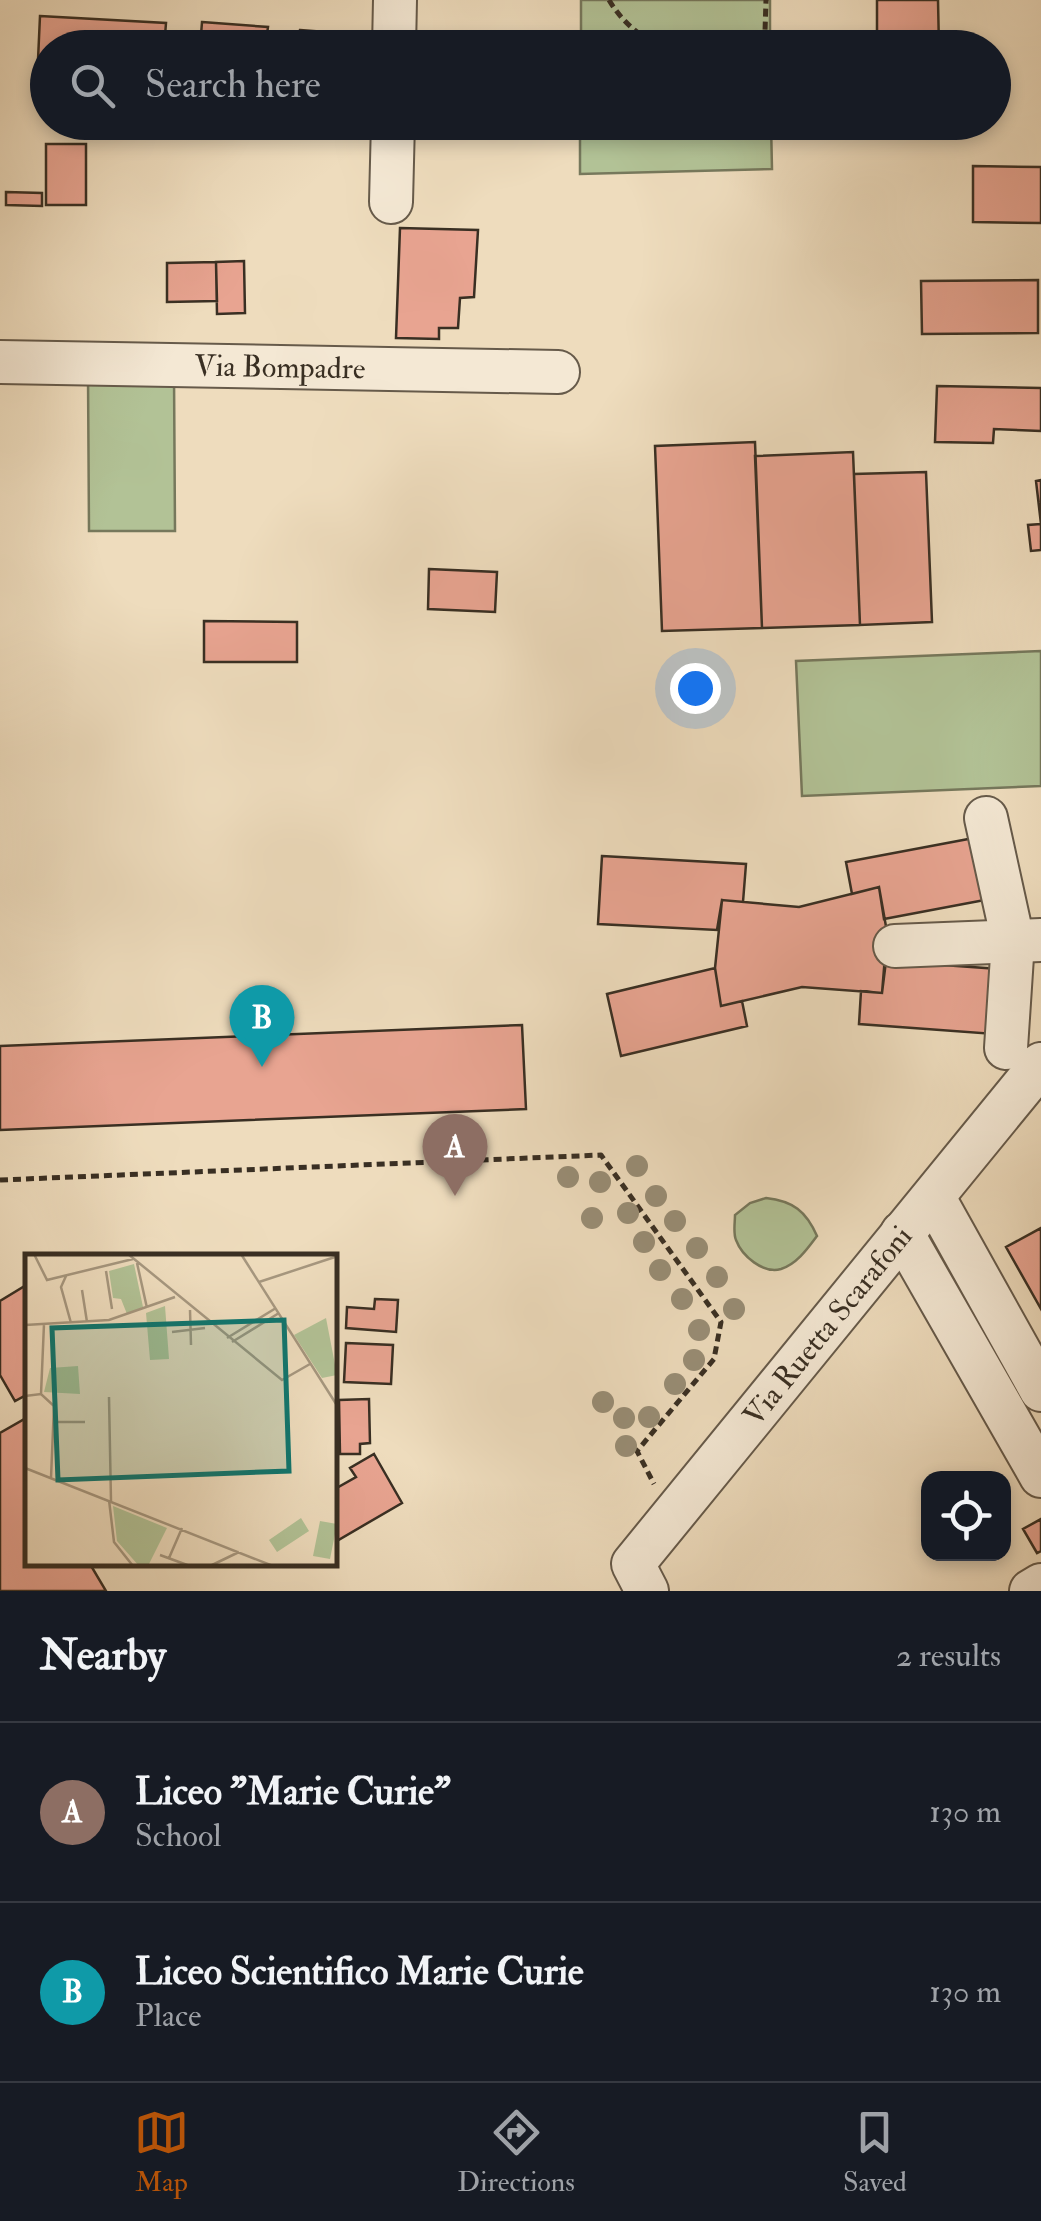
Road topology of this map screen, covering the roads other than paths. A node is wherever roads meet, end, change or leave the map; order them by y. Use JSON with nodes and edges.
{"nodes":[{"id":1,"x":396,"y":0,"type":"edge"},
{"id":2,"x":395,"y":30,"type":"edge"},
{"id":3,"x":393,"y":140,"type":"edge"},
{"id":4,"x":391,"y":202,"type":"dead end"},
{"id":5,"x":0,"y":362,"type":"edge"},
{"id":6,"x":558,"y":372,"type":"dead end"},
{"id":7,"x":986,"y":818,"type":"dead end"},
{"id":8,"x":1027,"y":940,"type":"edge"},
{"id":9,"x":895,"y":946,"type":"dead end"},
{"id":10,"x":1024,"y":1056,"type":"edge"},
{"id":11,"x":934,"y":1198,"type":"junction"},
{"id":12,"x":902,"y":1233,"type":"junction"},
{"id":13,"x":972,"y":1268,"type":"junction"},
{"id":14,"x":934,"y":1290,"type":"junction"},
{"id":15,"x":1041,"y":1390,"type":"edge"},
{"id":16,"x":1041,"y":1476,"type":"edge"},
{"id":17,"x":1041,"y":1585,"type":"edge"},
{"id":18,"x":647,"y":1591,"type":"edge"},
{"id":19,"x":1031,"y":1591,"type":"edge"}],
"edges":[{"from":1,"to":2,"type":"street"},
{"from":3,"to":4,"type":"street"},
{"from":5,"to":6,"type":"street","name":"Via Bompadre"},
{"from":7,"to":8,"type":"street"},
{"from":8,"to":9,"type":"street"},
{"from":8,"to":10,"type":"street"},
{"from":10,"to":11,"type":"street","name":"Via Ruetta Scarafoni"},
{"from":11,"to":12,"type":"street","name":"Via Ruetta Scarafoni"},
{"from":11,"to":13,"type":"street"},
{"from":12,"to":14,"type":"street"},
{"from":12,"to":18,"type":"street","name":"Via Ruetta Scarafoni"},
{"from":13,"to":14,"type":"street"},
{"from":13,"to":15,"type":"street"},
{"from":14,"to":16,"type":"street"},
{"from":17,"to":19,"type":"street"}]}
